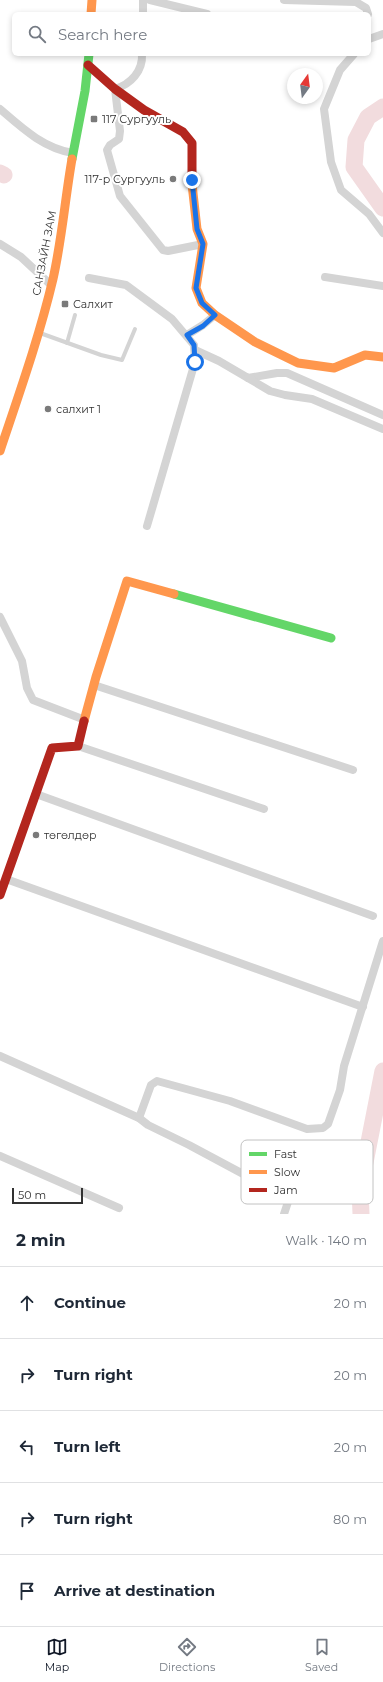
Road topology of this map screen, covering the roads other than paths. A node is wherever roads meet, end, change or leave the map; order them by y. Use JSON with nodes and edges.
{"nodes":[{"id":1,"x":92,"y":0,"type":"edge"},
{"id":2,"x":143,"y":0,"type":"edge"},
{"id":3,"x":150,"y":0,"type":"edge"},
{"id":4,"x":284,"y":0,"type":"edge"},
{"id":5,"x":91,"y":12,"type":"edge"},
{"id":6,"x":143,"y":12,"type":"edge"},
{"id":7,"x":199,"y":12,"type":"edge"},
{"id":8,"x":367,"y":12,"type":"edge"},
{"id":9,"x":383,"y":34,"type":"edge"},
{"id":10,"x":371,"y":38,"type":"edge"},
{"id":11,"x":89,"y":56,"type":"edge"},
{"id":12,"x":142,"y":56,"type":"edge"},
{"id":13,"x":352,"y":56,"type":"edge"},
{"id":14,"x":88,"y":65,"type":"junction"},
{"id":15,"x":115,"y":89,"type":"junction"},
{"id":16,"x":0,"y":110,"type":"edge"},
{"id":17,"x":73,"y":153,"type":"junction"},
{"id":18,"x":383,"y":233,"type":"edge"},
{"id":19,"x":0,"y":244,"type":"edge"},
{"id":20,"x":203,"y":244,"type":"junction"},
{"id":21,"x":325,"y":277,"type":"dead end"},
{"id":22,"x":89,"y":278,"type":"dead end"},
{"id":23,"x":51,"y":285,"type":"junction"},
{"id":24,"x":383,"y":286,"type":"edge"},
{"id":25,"x":75,"y":315,"type":"dead end"},
{"id":26,"x":215,"y":315,"type":"junction"},
{"id":27,"x":135,"y":329,"type":"dead end"},
{"id":28,"x":38,"y":332,"type":"junction"},
{"id":29,"x":187,"y":335,"type":"junction"},
{"id":30,"x":67,"y":343,"type":"junction"},
{"id":31,"x":195,"y":350,"type":"junction"},
{"id":32,"x":383,"y":357,"type":"edge"},
{"id":33,"x":248,"y":378,"type":"junction"},
{"id":34,"x":383,"y":415,"type":"edge"},
{"id":35,"x":383,"y":429,"type":"edge"},
{"id":36,"x":0,"y":452,"type":"edge"},
{"id":37,"x":147,"y":526,"type":"dead end"},
{"id":38,"x":0,"y":617,"type":"edge"},
{"id":39,"x":331,"y":638,"type":"dead end"},
{"id":40,"x":94,"y":685,"type":"junction"},
{"id":41,"x":85,"y":720,"type":"junction"},
{"id":42,"x":78,"y":746,"type":"junction"},
{"id":43,"x":353,"y":770,"type":"dead end"},
{"id":44,"x":36,"y":794,"type":"junction"},
{"id":45,"x":264,"y":809,"type":"dead end"},
{"id":46,"x":6,"y":879,"type":"junction"},
{"id":47,"x":0,"y":895,"type":"edge"},
{"id":48,"x":373,"y":916,"type":"dead end"},
{"id":49,"x":383,"y":940,"type":"edge"},
{"id":50,"x":363,"y":1007,"type":"junction"},
{"id":51,"x":0,"y":1056,"type":"edge"},
{"id":52,"x":139,"y":1118,"type":"junction"},
{"id":53,"x":0,"y":1156,"type":"edge"},
{"id":54,"x":241,"y":1173,"type":"edge"},
{"id":55,"x":287,"y":1204,"type":"edge"},
{"id":56,"x":119,"y":1208,"type":"dead end"},
{"id":57,"x":284,"y":1214,"type":"edge"}],
"edges":[{"from":1,"to":5,"type":"street"},
{"from":2,"to":6,"type":"street"},
{"from":3,"to":7,"type":"street"},
{"from":4,"to":8,"type":"street"},
{"from":9,"to":10,"type":"street"},
{"from":11,"to":14,"type":"street","name":"САНЗАЙН ЗАМ"},
{"from":12,"to":15,"type":"street"},
{"from":13,"to":18,"type":"street"},
{"from":14,"to":15,"type":"street"},
{"from":14,"to":17,"type":"street","name":"САНЗАЙН ЗАМ"},
{"from":15,"to":20,"type":"street"},
{"from":15,"to":20,"type":"street"},
{"from":16,"to":17,"type":"street"},
{"from":17,"to":23,"type":"street","name":"САНЗАЙН ЗАМ"},
{"from":19,"to":23,"type":"street"},
{"from":20,"to":26,"type":"street"},
{"from":21,"to":24,"type":"street"},
{"from":22,"to":29,"type":"street"},
{"from":23,"to":28,"type":"street","name":"САНЗАЙН ЗАМ"},
{"from":25,"to":30,"type":"lane"},
{"from":26,"to":29,"type":"street"},
{"from":26,"to":32,"type":"street"},
{"from":27,"to":30,"type":"lane"},
{"from":28,"to":30,"type":"lane"},
{"from":28,"to":36,"type":"street","name":"САНЗАЙН ЗАМ"},
{"from":29,"to":31,"type":"street"},
{"from":31,"to":33,"type":"street"},
{"from":31,"to":37,"type":"street"},
{"from":33,"to":34,"type":"street"},
{"from":33,"to":35,"type":"street"},
{"from":38,"to":41,"type":"street"},
{"from":39,"to":40,"type":"street"},
{"from":40,"to":41,"type":"street"},
{"from":40,"to":43,"type":"street"},
{"from":41,"to":42,"type":"street"},
{"from":42,"to":44,"type":"street"},
{"from":42,"to":45,"type":"street"},
{"from":44,"to":46,"type":"street"},
{"from":44,"to":48,"type":"street"},
{"from":46,"to":47,"type":"street"},
{"from":46,"to":50,"type":"street"},
{"from":49,"to":50,"type":"street"},
{"from":50,"to":52,"type":"street"},
{"from":51,"to":52,"type":"street"},
{"from":52,"to":54,"type":"street"},
{"from":53,"to":56,"type":"street"},
{"from":55,"to":57,"type":"street"}]}
